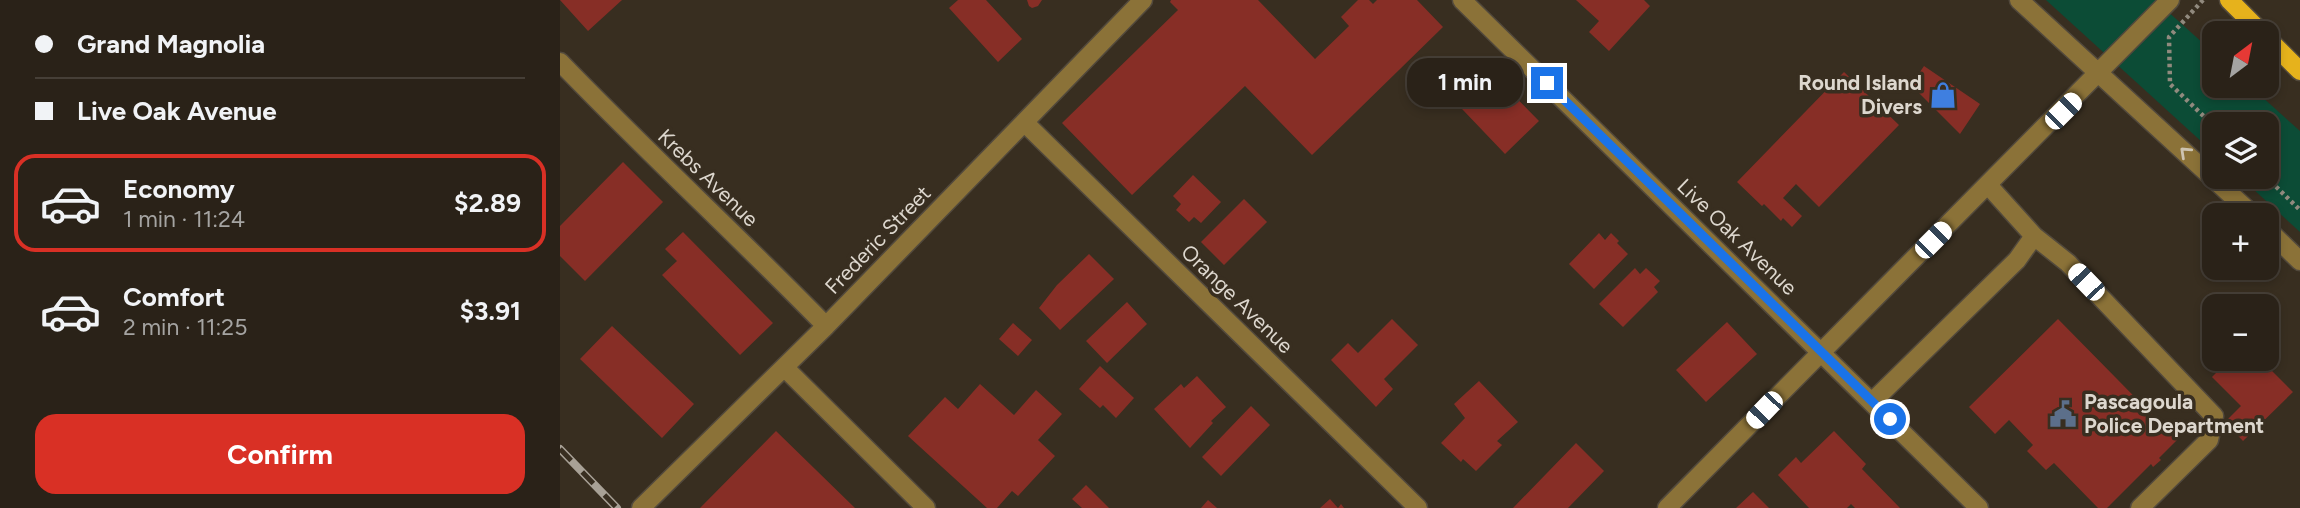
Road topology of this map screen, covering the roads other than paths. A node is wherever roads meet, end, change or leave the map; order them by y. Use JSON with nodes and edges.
{"nodes":[{"id":1,"x":1143,"y":0,"type":"edge"},
{"id":2,"x":1462,"y":0,"type":"edge"},
{"id":3,"x":2019,"y":0,"type":"edge"},
{"id":4,"x":2170,"y":0,"type":"edge"},
{"id":5,"x":2229,"y":0,"type":"edge"},
{"id":6,"x":2250,"y":21,"type":"edge"},
{"id":7,"x":2279,"y":50,"type":"edge"},
{"id":8,"x":560,"y":62,"type":"edge"},
{"id":9,"x":2300,"y":71,"type":"edge"},
{"id":10,"x":2100,"y":74,"type":"junction"},
{"id":11,"x":1025,"y":123,"type":"junction"},
{"id":12,"x":1988,"y":185,"type":"junction"},
{"id":13,"x":2240,"y":203,"type":"edge"},
{"id":14,"x":2034,"y":236,"type":"junction"},
{"id":15,"x":2279,"y":241,"type":"edge"},
{"id":16,"x":2300,"y":261,"type":"edge"},
{"id":17,"x":826,"y":326,"type":"junction"},
{"id":18,"x":1822,"y":351,"type":"junction"},
{"id":19,"x":785,"y":368,"type":"junction"},
{"id":20,"x":1872,"y":402,"type":"junction"},
{"id":21,"x":641,"y":508,"type":"edge"},
{"id":22,"x":926,"y":508,"type":"edge"},
{"id":23,"x":1418,"y":508,"type":"edge"},
{"id":24,"x":1667,"y":508,"type":"edge"},
{"id":25,"x":1979,"y":508,"type":"edge"},
{"id":26,"x":2140,"y":508,"type":"edge"}],
"edges":[{"from":1,"to":11,"type":"street","name":"Frederic Street"},
{"from":2,"to":18,"type":"street","name":"Live Oak Avenue"},
{"from":3,"to":10,"type":"street"},
{"from":4,"to":10,"type":"street"},
{"from":5,"to":6,"type":"main road"},
{"from":7,"to":9,"type":"main road"},
{"from":8,"to":17,"type":"street","name":"Krebs Avenue"},
{"from":10,"to":12,"type":"street"},
{"from":13,"to":10,"type":"street","one_way":true},
{"from":11,"to":17,"type":"street","name":"Frederic Street"},
{"from":11,"to":23,"type":"street","name":"Orange Avenue"},
{"from":12,"to":14,"type":"street"},
{"from":12,"to":18,"type":"street"},
{"from":14,"to":20,"type":"street"},
{"from":14,"to":26,"type":"street"},
{"from":15,"to":16,"type":"street"},
{"from":17,"to":19,"type":"street","name":"Frederic Street"},
{"from":18,"to":20,"type":"street","name":"Live Oak Avenue"},
{"from":18,"to":24,"type":"street"},
{"from":19,"to":21,"type":"street","name":"Frederic Street"},
{"from":19,"to":22,"type":"street"},
{"from":20,"to":25,"type":"street","name":"Live Oak Avenue"}]}
